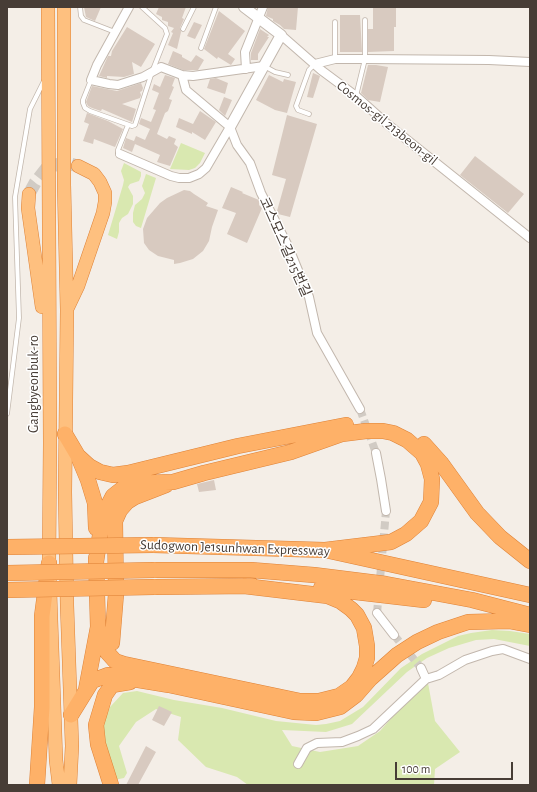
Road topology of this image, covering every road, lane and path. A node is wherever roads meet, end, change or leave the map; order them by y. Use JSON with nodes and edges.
{"nodes":[{"id":1,"x":48,"y":7,"type":"edge"},
{"id":2,"x":64,"y":7,"type":"edge"},
{"id":3,"x":80,"y":7,"type":"edge"},
{"id":4,"x":129,"y":7,"type":"edge"},
{"id":5,"x":142,"y":7,"type":"edge"},
{"id":6,"x":194,"y":7,"type":"edge"},
{"id":7,"x":216,"y":7,"type":"edge"},
{"id":8,"x":244,"y":7,"type":"edge"},
{"id":9,"x":263,"y":7,"type":"edge"},
{"id":10,"x":258,"y":18,"type":"junction"},
{"id":11,"x":365,"y":20,"type":"dead end"},
{"id":12,"x":335,"y":22,"type":"dead end"},
{"id":13,"x":183,"y":29,"type":"dead end"},
{"id":14,"x":115,"y":32,"type":"junction"},
{"id":15,"x":281,"y":35,"type":"junction"},
{"id":16,"x":201,"y":48,"type":"dead end"},
{"id":17,"x":335,"y":59,"type":"junction"},
{"id":18,"x":365,"y":59,"type":"junction"},
{"id":19,"x":530,"y":62,"type":"edge"},
{"id":20,"x":316,"y":64,"type":"junction"},
{"id":21,"x":264,"y":66,"type":"junction"},
{"id":22,"x":246,"y":69,"type":"junction"},
{"id":23,"x":48,"y":72,"type":"junction"},
{"id":24,"x":152,"y":72,"type":"junction"},
{"id":25,"x":182,"y":75,"type":"junction"},
{"id":26,"x":288,"y":75,"type":"dead end"},
{"id":27,"x":91,"y":80,"type":"junction"},
{"id":28,"x":356,"y":96,"type":"junction"},
{"id":29,"x":309,"y":114,"type":"dead end"},
{"id":30,"x":128,"y":124,"type":"junction"},
{"id":31,"x":230,"y":127,"type":"junction"},
{"id":32,"x":120,"y":154,"type":"joint"},
{"id":33,"x":78,"y":166,"type":"tunnel mouth"},
{"id":34,"x":29,"y":194,"type":"tunnel mouth"},
{"id":35,"x":530,"y":238,"type":"edge"},
{"id":36,"x":67,"y":310,"type":"junction"},
{"id":37,"x":50,"y":358,"type":"junction"},
{"id":38,"x":360,"y":409,"type":"tunnel mouth"},
{"id":39,"x":7,"y":414,"type":"edge"},
{"id":40,"x":65,"y":434,"type":"junction"},
{"id":41,"x":376,"y":453,"type":"tunnel mouth"},
{"id":42,"x":78,"y":456,"type":"junction"},
{"id":43,"x":173,"y":482,"type":"junction"},
{"id":44,"x":386,"y":511,"type":"tunnel mouth"},
{"id":45,"x":7,"y":547,"type":"edge"},
{"id":46,"x":325,"y":550,"type":"junction"},
{"id":47,"x":530,"y":561,"type":"edge"},
{"id":48,"x":96,"y":562,"type":"junction"},
{"id":49,"x":49,"y":564,"type":"junction"},
{"id":50,"x":7,"y":574,"type":"edge"},
{"id":51,"x":244,"y":586,"type":"junction"},
{"id":52,"x":7,"y":590,"type":"edge"},
{"id":53,"x":530,"y":595,"type":"edge"},
{"id":54,"x":377,"y":613,"type":"tunnel mouth"},
{"id":55,"x":530,"y":616,"type":"edge"},
{"id":56,"x":530,"y":625,"type":"edge"},
{"id":57,"x":98,"y":627,"type":"junction"},
{"id":58,"x":394,"y":635,"type":"tunnel mouth"},
{"id":59,"x":112,"y":643,"type":"dead end"},
{"id":60,"x":530,"y":659,"type":"edge"},
{"id":61,"x":420,"y":668,"type":"tunnel mouth"},
{"id":62,"x":426,"y":679,"type":"junction"},
{"id":63,"x":137,"y":680,"type":"junction"},
{"id":64,"x":93,"y":688,"type":"junction"},
{"id":65,"x":71,"y":715,"type":"junction"},
{"id":66,"x":72,"y":746,"type":"junction"},
{"id":67,"x":56,"y":760,"type":"junction"},
{"id":68,"x":298,"y":764,"type":"dead end"},
{"id":69,"x":37,"y":785,"type":"edge"},
{"id":70,"x":55,"y":785,"type":"edge"},
{"id":71,"x":59,"y":785,"type":"edge"},
{"id":72,"x":70,"y":785,"type":"edge"},
{"id":73,"x":76,"y":785,"type":"edge"},
{"id":74,"x":105,"y":785,"type":"edge"},
{"id":75,"x":111,"y":785,"type":"edge"}],
"edges":[{"from":1,"to":23,"type":"highway","name":"Gangbyeonbuk-ro"},
{"from":2,"to":36,"type":"highway"},
{"from":3,"to":14,"type":"lane"},
{"from":4,"to":14,"type":"street"},
{"from":5,"to":24,"type":"lane"},
{"from":6,"to":13,"type":"lane"},
{"from":7,"to":16,"type":"lane"},
{"from":8,"to":10,"type":"street","name":"Cosmos-gil 213beon-gil"},
{"from":9,"to":10,"type":"street"},
{"from":10,"to":15,"type":"street","name":"Cosmos-gil 213beon-gil"},
{"from":10,"to":22,"type":"street"},
{"from":11,"to":18,"type":"lane"},
{"from":12,"to":17,"type":"lane"},
{"from":14,"to":27,"type":"street"},
{"from":15,"to":20,"type":"street","name":"Cosmos-gil 213beon-gil"},
{"from":15,"to":21,"type":"street"},
{"from":17,"to":18,"type":"street"},
{"from":17,"to":20,"type":"street"},
{"from":18,"to":19,"type":"street"},
{"from":18,"to":28,"type":"lane"},
{"from":20,"to":28,"type":"street","name":"Cosmos-gil 213beon-gil"},
{"from":20,"to":29,"type":"lane"},
{"from":21,"to":22,"type":"street"},
{"from":21,"to":26,"type":"lane"},
{"from":21,"to":31,"type":"street"},
{"from":22,"to":25,"type":"street"},
{"from":23,"to":37,"type":"highway","name":"Gangbyeonbuk-ro"},
{"from":23,"to":39,"type":"lane"},
{"from":24,"to":25,"type":"street"},
{"from":24,"to":27,"type":"street"},
{"from":24,"to":30,"type":"lane"},
{"from":25,"to":31,"type":"street","name":"코스모스길215번길"},
{"from":27,"to":30,"type":"lane"},
{"from":28,"to":35,"type":"street","name":"Cosmos-gil 213beon-gil"},
{"from":30,"to":32,"type":"lane"},
{"from":31,"to":32,"type":"street"},
{"from":31,"to":38,"type":"street","name":"코스모스길215번길"},
{"from":33,"to":36,"type":"highway"},
{"from":34,"to":37,"type":"highway"},
{"from":36,"to":40,"type":"highway"},
{"from":37,"to":49,"type":"highway","name":"Gangbyeonbuk-ro"},
{"from":40,"to":42,"type":"highway"},
{"from":40,"to":65,"type":"highway"},
{"from":41,"to":44,"type":"street"},
{"from":42,"to":47,"type":"highway"},
{"from":42,"to":48,"type":"highway"},
{"from":43,"to":46,"type":"highway"},
{"from":43,"to":48,"type":"highway"},
{"from":43,"to":59,"type":"highway"},
{"from":45,"to":46,"type":"highway","name":"Sudogwon Je1sunhwan Expressway","bridge":true},
{"from":46,"to":53,"type":"highway","name":"Sudogwon Je1sunhwan Expressway"},
{"from":48,"to":57,"type":"highway"},
{"from":49,"to":67,"type":"highway","name":"Gangbyeonbuk-ro"},
{"from":49,"to":69,"type":"highway"},
{"from":50,"to":55,"type":"highway","name":"Sudogwon Je1sunhwan Expressway","bridge":true},
{"from":51,"to":52,"type":"highway","name":"Sudogwon Je1sunhwan Expressway","bridge":true},
{"from":51,"to":55,"type":"highway","name":"Sudogwon Je1sunhwan Expressway"},
{"from":51,"to":57,"type":"highway"},
{"from":54,"to":58,"type":"street"},
{"from":56,"to":63,"type":"highway"},
{"from":57,"to":64,"type":"highway"},
{"from":60,"to":62,"type":"street"},
{"from":61,"to":62,"type":"street"},
{"from":62,"to":68,"type":"street"},
{"from":63,"to":64,"type":"highway"},
{"from":63,"to":75,"type":"highway"},
{"from":64,"to":65,"type":"highway"},
{"from":64,"to":74,"type":"highway"},
{"from":65,"to":66,"type":"highway"},
{"from":66,"to":72,"type":"highway"},
{"from":66,"to":73,"type":"highway"},
{"from":67,"to":70,"type":"highway","name":"Gangbyeonbuk-ro"},
{"from":67,"to":71,"type":"highway","name":"Gangbyeonbuk-ro"}]}
